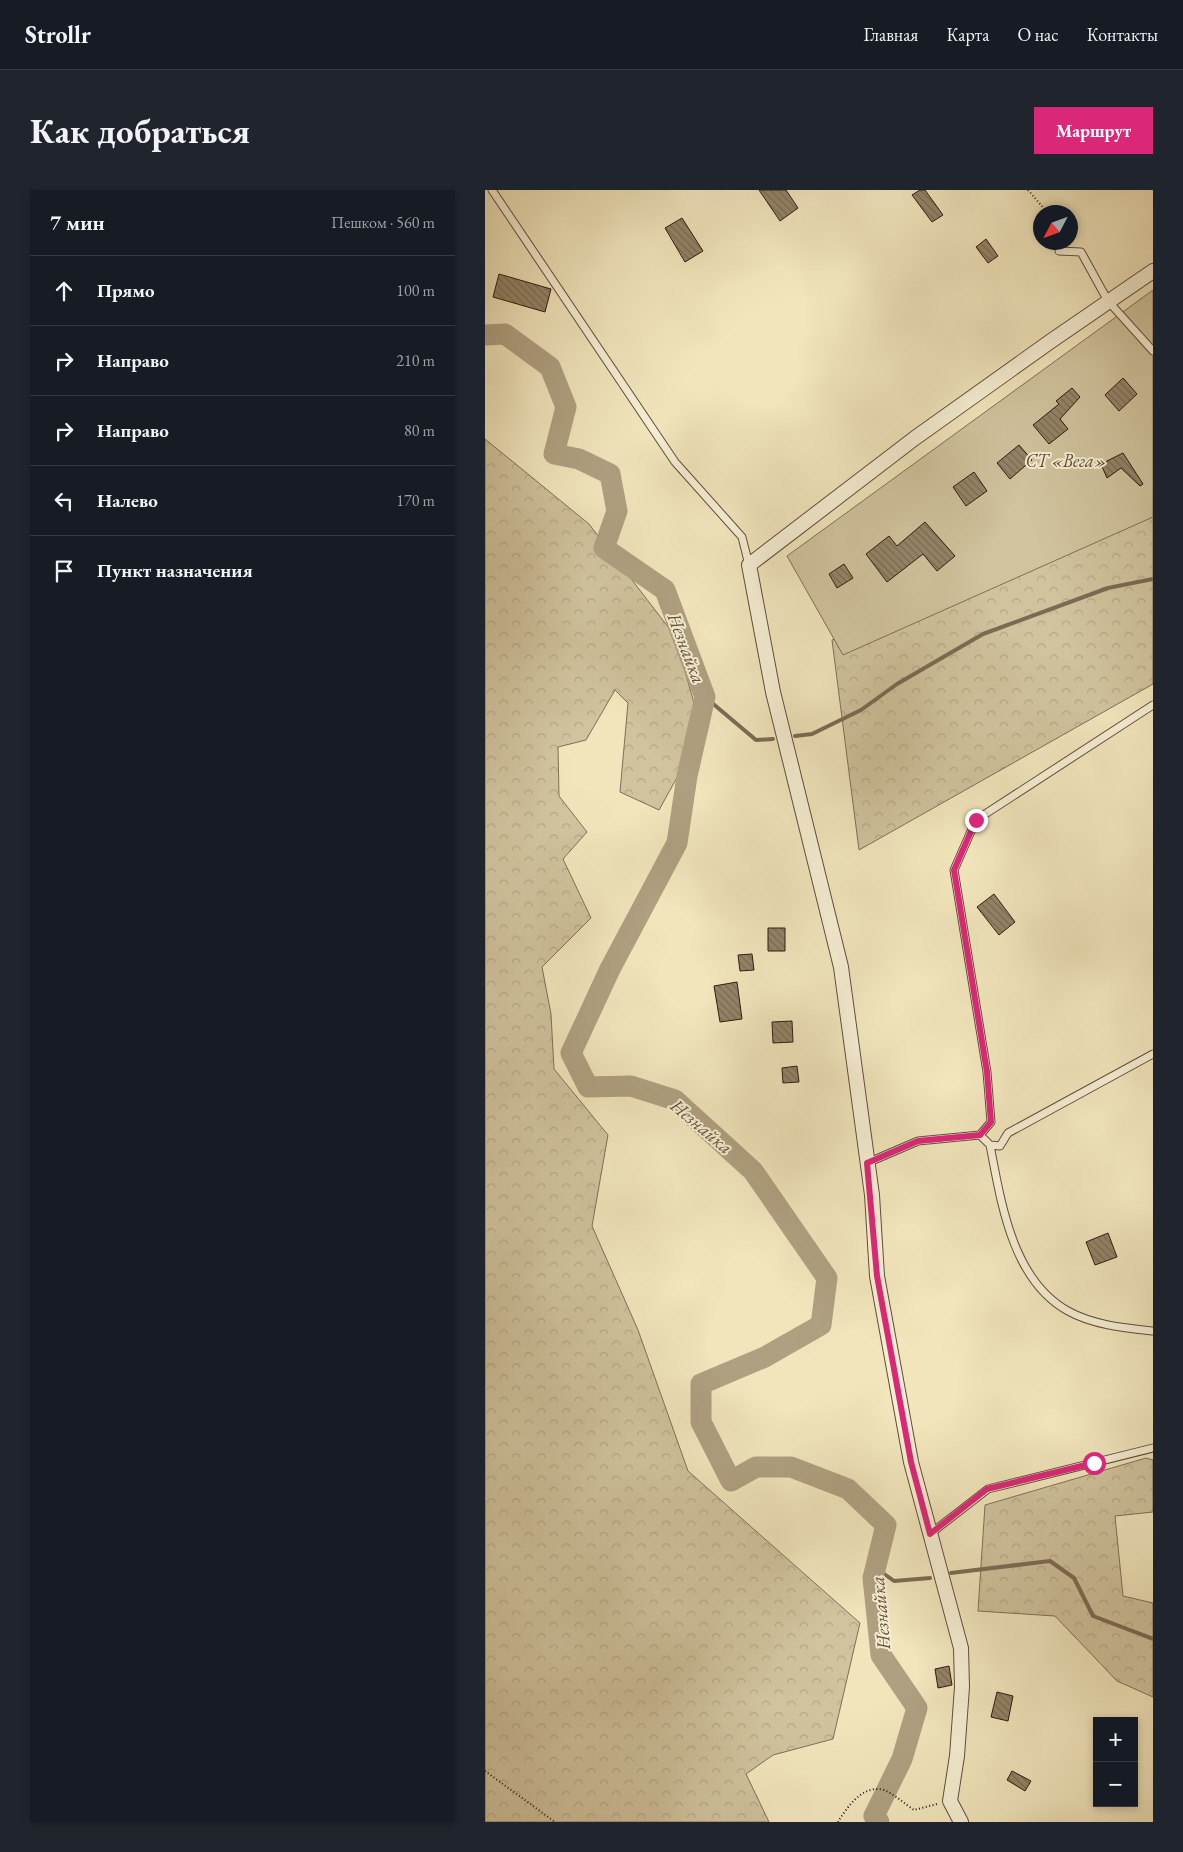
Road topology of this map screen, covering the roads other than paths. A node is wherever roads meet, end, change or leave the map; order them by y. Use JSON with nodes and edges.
{"nodes":[{"id":1,"x":492,"y":190,"type":"edge"},
{"id":2,"x":1059,"y":251,"type":"dead end"},
{"id":3,"x":1153,"y":271,"type":"edge"},
{"id":4,"x":1108,"y":301,"type":"junction"},
{"id":5,"x":1153,"y":351,"type":"edge"},
{"id":6,"x":749,"y":565,"type":"junction"},
{"id":7,"x":1153,"y":705,"type":"edge"},
{"id":8,"x":1153,"y":1054,"type":"edge"},
{"id":9,"x":980,"y":1135,"type":"junction"},
{"id":10,"x":990,"y":1145,"type":"junction"},
{"id":11,"x":867,"y":1163,"type":"junction"},
{"id":12,"x":1153,"y":1331,"type":"edge"},
{"id":13,"x":1153,"y":1448,"type":"edge"},
{"id":14,"x":930,"y":1534,"type":"junction"},
{"id":15,"x":961,"y":1822,"type":"edge"}],
"edges":[{"from":1,"to":6,"type":"lane"},
{"from":2,"to":4,"type":"lane"},
{"from":3,"to":4,"type":"street"},
{"from":4,"to":5,"type":"lane"},
{"from":4,"to":6,"type":"street"},
{"from":6,"to":11,"type":"street"},
{"from":7,"to":9,"type":"lane"},
{"from":8,"to":10,"type":"lane"},
{"from":9,"to":10,"type":"lane"},
{"from":9,"to":11,"type":"lane"},
{"from":10,"to":12,"type":"lane"},
{"from":11,"to":14,"type":"street"},
{"from":13,"to":14,"type":"lane"},
{"from":14,"to":15,"type":"street"}]}
